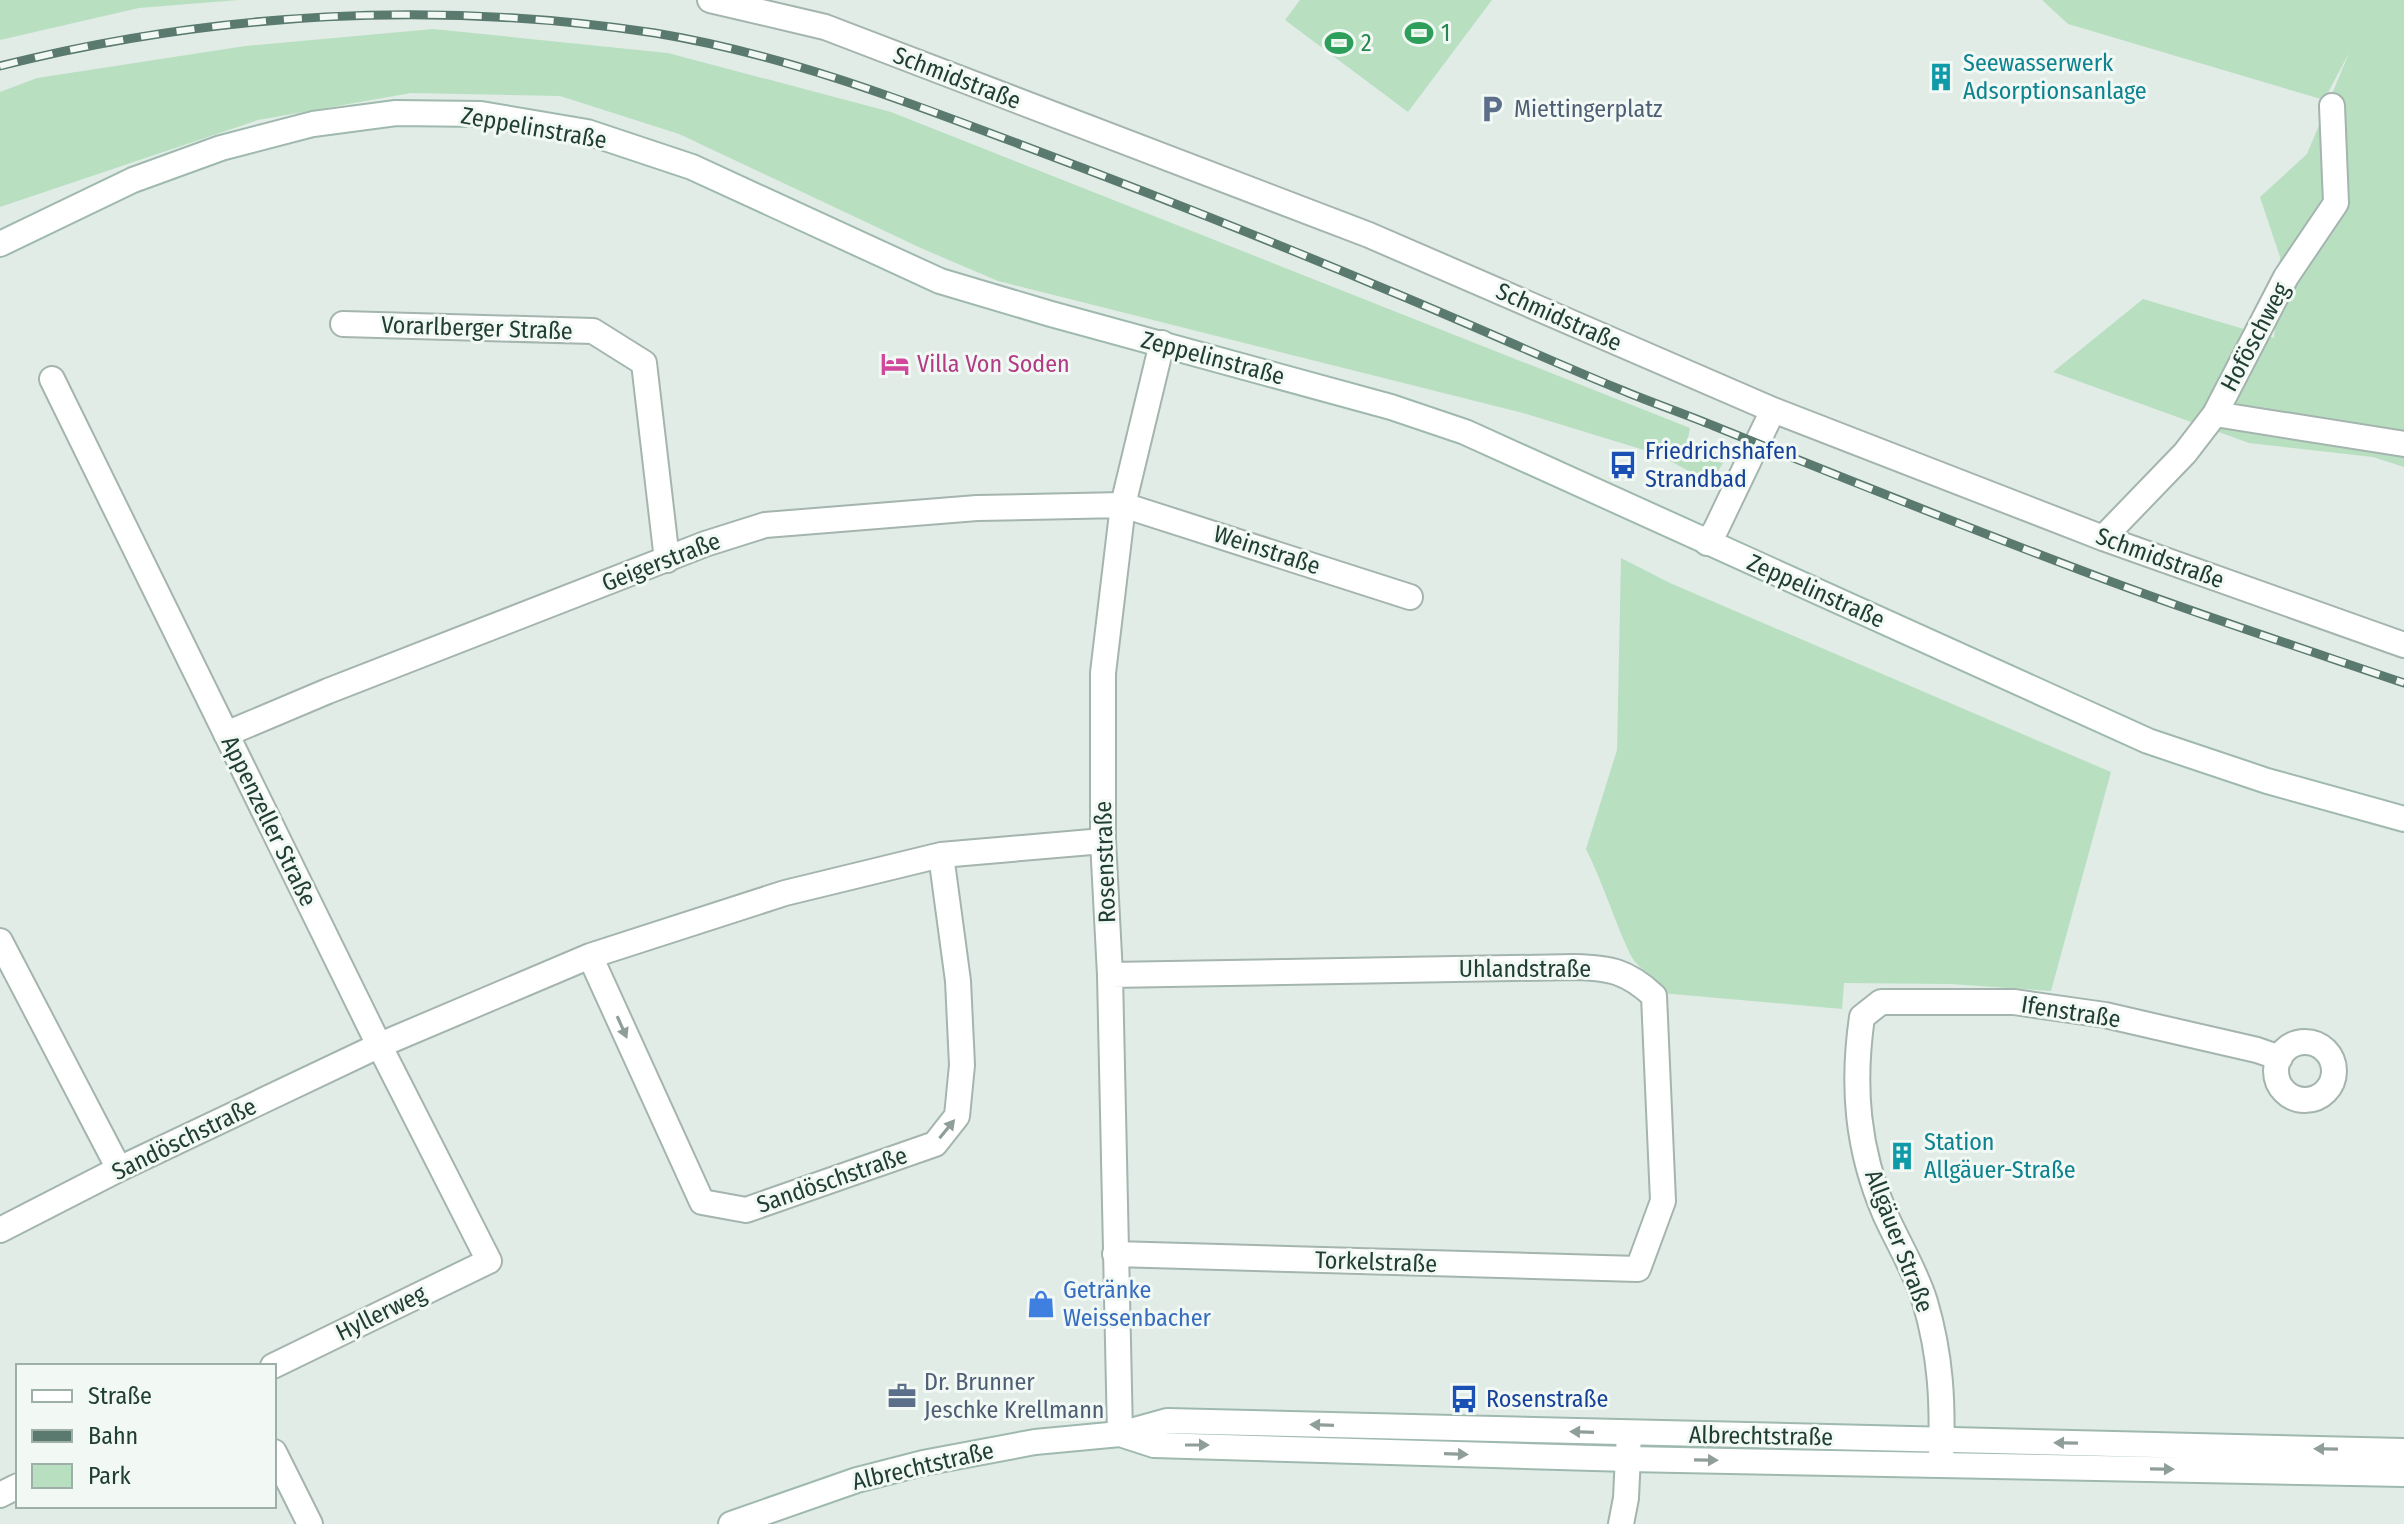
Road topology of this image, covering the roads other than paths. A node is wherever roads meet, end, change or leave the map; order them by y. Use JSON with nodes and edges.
{"nodes":[{"id":1,"x":710,"y":0,"type":"edge"},
{"id":2,"x":2332,"y":106,"type":"dead end"},
{"id":3,"x":0,"y":244,"type":"edge"},
{"id":4,"x":343,"y":324,"type":"dead end"},
{"id":5,"x":1162,"y":343,"type":"junction"},
{"id":6,"x":52,"y":379,"type":"dead end"},
{"id":7,"x":1773,"y":410,"type":"junction"},
{"id":8,"x":2215,"y":414,"type":"junction"},
{"id":9,"x":2404,"y":444,"type":"edge"},
{"id":10,"x":1123,"y":505,"type":"junction"},
{"id":11,"x":2103,"y":538,"type":"junction"},
{"id":12,"x":1707,"y":543,"type":"junction"},
{"id":13,"x":667,"y":560,"type":"junction"},
{"id":14,"x":1410,"y":597,"type":"dead end"},
{"id":15,"x":2404,"y":645,"type":"edge"},
{"id":16,"x":226,"y":734,"type":"junction"},
{"id":17,"x":2404,"y":819,"type":"edge"},
{"id":18,"x":1103,"y":841,"type":"junction"},
{"id":19,"x":941,"y":855,"type":"junction"},
{"id":20,"x":0,"y":941,"type":"edge"},
{"id":21,"x":590,"y":956,"type":"junction"},
{"id":22,"x":1110,"y":975,"type":"junction"},
{"id":23,"x":1862,"y":1017,"type":"joint"},
{"id":24,"x":380,"y":1045,"type":"junction"},
{"id":25,"x":2280,"y":1058,"type":"dead end"},
{"id":26,"x":119,"y":1169,"type":"junction"},
{"id":27,"x":0,"y":1230,"type":"edge"},
{"id":28,"x":1115,"y":1254,"type":"junction"},
{"id":29,"x":489,"y":1261,"type":"joint"},
{"id":30,"x":1638,"y":1269,"type":"joint"},
{"id":31,"x":276,"y":1365,"type":"edge"},
{"id":32,"x":1629,"y":1433,"type":"junction"},
{"id":33,"x":1120,"y":1434,"type":"junction"},
{"id":34,"x":1942,"y":1441,"type":"junction"},
{"id":35,"x":2404,"y":1451,"type":"edge"},
{"id":36,"x":276,"y":1456,"type":"edge"},
{"id":37,"x":1628,"y":1459,"type":"junction"},
{"id":38,"x":1941,"y":1465,"type":"junction"},
{"id":39,"x":2404,"y":1474,"type":"edge"},
{"id":40,"x":310,"y":1524,"type":"edge"},
{"id":41,"x":731,"y":1524,"type":"edge"},
{"id":42,"x":1621,"y":1524,"type":"edge"}],
"edges":[{"from":1,"to":7,"type":"street","name":"Schmidstraße"},
{"from":2,"to":8,"type":"street","name":"Hoföschweg"},
{"from":3,"to":5,"type":"street","name":"Zeppelinstraße"},
{"from":4,"to":13,"type":"street","name":"Vorarlberger Straße"},
{"from":5,"to":10,"type":"street","name":"Rosenstraße"},
{"from":5,"to":12,"type":"street","name":"Zeppelinstraße"},
{"from":6,"to":16,"type":"street","name":"Appenzeller Straße"},
{"from":7,"to":11,"type":"street","name":"Schmidstraße"},
{"from":7,"to":12,"type":"street"},
{"from":8,"to":9,"type":"street"},
{"from":8,"to":11,"type":"street","name":"Hoföschweg"},
{"from":10,"to":13,"type":"street","name":"Geigerstraße"},
{"from":10,"to":14,"type":"street","name":"Weinstraße"},
{"from":10,"to":18,"type":"street","name":"Rosenstraße"},
{"from":11,"to":15,"type":"street","name":"Schmidstraße"},
{"from":12,"to":17,"type":"street","name":"Zeppelinstraße"},
{"from":13,"to":16,"type":"street","name":"Geigerstraße"},
{"from":16,"to":24,"type":"street","name":"Appenzeller Straße"},
{"from":18,"to":19,"type":"street","name":"Sandöschstraße"},
{"from":18,"to":22,"type":"street","name":"Rosenstraße"},
{"from":19,"to":21,"type":"street","name":"Sandöschstraße"},
{"from":21,"to":19,"type":"street","name":"Sandöschstraße","one_way":true},
{"from":20,"to":26,"type":"street"},
{"from":21,"to":24,"type":"street","name":"Sandöschstraße"},
{"from":22,"to":28,"type":"street","name":"Rosenstraße"},
{"from":22,"to":30,"type":"street","name":"Uhlandstraße"},
{"from":23,"to":25,"type":"street","name":"Ifenstraße"},
{"from":23,"to":34,"type":"street","name":"Allgäuer Straße"},
{"from":24,"to":26,"type":"street","name":"Sandöschstraße"},
{"from":24,"to":29,"type":"street","name":"Appenzeller Straße"},
{"from":26,"to":27,"type":"street","name":"Sandöschstraße"},
{"from":28,"to":30,"type":"street","name":"Torkelstraße"},
{"from":28,"to":33,"type":"street","name":"Rosenstraße"},
{"from":29,"to":31,"type":"street","name":"Hyllerweg"},
{"from":32,"to":33,"type":"street","name":"Albrechtstraße","one_way":true},
{"from":32,"to":34,"type":"street","name":"Albrechtstraße"},
{"from":32,"to":37,"type":"street"},
{"from":33,"to":37,"type":"street","name":"Albrechtstraße","one_way":true},
{"from":33,"to":41,"type":"street","name":"Albrechtstraße"},
{"from":35,"to":34,"type":"street","name":"Albrechtstraße","one_way":true},
{"from":34,"to":38,"type":"street","name":"Allgäuer Straße"},
{"from":36,"to":40,"type":"street"},
{"from":37,"to":38,"type":"street","name":"Albrechtstraße","one_way":true},
{"from":37,"to":42,"type":"street"},
{"from":38,"to":39,"type":"street","name":"Albrechtstraße","one_way":true}]}
